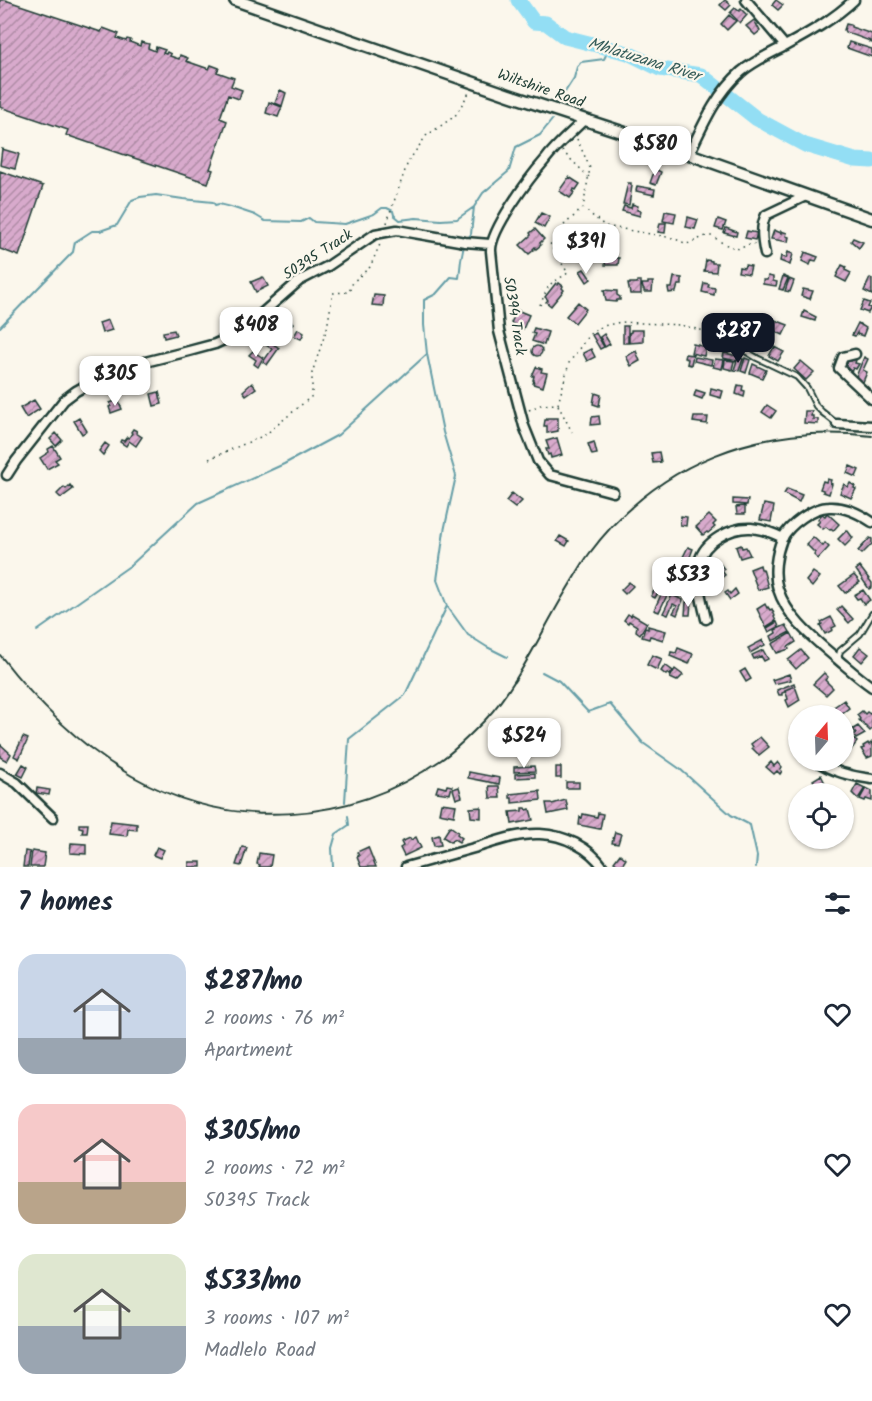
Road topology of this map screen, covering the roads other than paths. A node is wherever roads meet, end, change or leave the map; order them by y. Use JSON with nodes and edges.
{"nodes":[{"id":1,"x":235,"y":0,"type":"edge"},
{"id":2,"x":747,"y":0,"type":"edge"},
{"id":3,"x":851,"y":1,"type":"edge"},
{"id":4,"x":785,"y":46,"type":"junction"},
{"id":5,"x":584,"y":120,"type":"junction"},
{"id":6,"x":689,"y":154,"type":"junction"},
{"id":7,"x":806,"y":196,"type":"junction"},
{"id":8,"x":872,"y":219,"type":"edge"},
{"id":9,"x":490,"y":244,"type":"junction"},
{"id":10,"x":764,"y":249,"type":"road end"},
{"id":11,"x":732,"y":343,"type":"road end"},
{"id":12,"x":855,"y":354,"type":"dead end"},
{"id":13,"x":872,"y":399,"type":"edge"},
{"id":14,"x":837,"y":424,"type":"joint"},
{"id":15,"x":872,"y":426,"type":"edge"},
{"id":16,"x":7,"y":475,"type":"dead end"},
{"id":17,"x":613,"y":492,"type":"dead end"},
{"id":18,"x":872,"y":522,"type":"edge"},
{"id":19,"x":783,"y":538,"type":"junction"},
{"id":20,"x":872,"y":614,"type":"edge"},
{"id":21,"x":706,"y":619,"type":"dead end"},
{"id":22,"x":838,"y":660,"type":"junction"},
{"id":23,"x":872,"y":687,"type":"edge"},
{"id":24,"x":836,"y":771,"type":"edge"},
{"id":25,"x":0,"y":773,"type":"edge"},
{"id":26,"x":872,"y":779,"type":"edge"},
{"id":27,"x":53,"y":818,"type":"dead end"},
{"id":28,"x":406,"y":867,"type":"edge"},
{"id":29,"x":603,"y":867,"type":"edge"}],
"edges":[{"from":1,"to":5,"type":"street","name":"Wiltshire Road"},
{"from":2,"to":4,"type":"street"},
{"from":3,"to":4,"type":"street"},
{"from":4,"to":6,"type":"street"},
{"from":5,"to":6,"type":"street","name":"Wiltshire Road"},
{"from":5,"to":9,"type":"street"},
{"from":6,"to":7,"type":"street","name":"Wiltshire Road"},
{"from":7,"to":8,"type":"street","name":"Wiltshire Road"},
{"from":7,"to":10,"type":"street"},
{"from":9,"to":16,"type":"street","name":"50395 Track"},
{"from":9,"to":17,"type":"street","name":"50394 Track"},
{"from":11,"to":14,"type":"lane"},
{"from":12,"to":13,"type":"street"},
{"from":14,"to":15,"type":"street"},
{"from":18,"to":19,"type":"street"},
{"from":19,"to":21,"type":"street"},
{"from":19,"to":22,"type":"street"},
{"from":20,"to":22,"type":"lane"},
{"from":22,"to":23,"type":"street"},
{"from":24,"to":26,"type":"street"},
{"from":25,"to":27,"type":"street"},
{"from":28,"to":29,"type":"street"}]}
